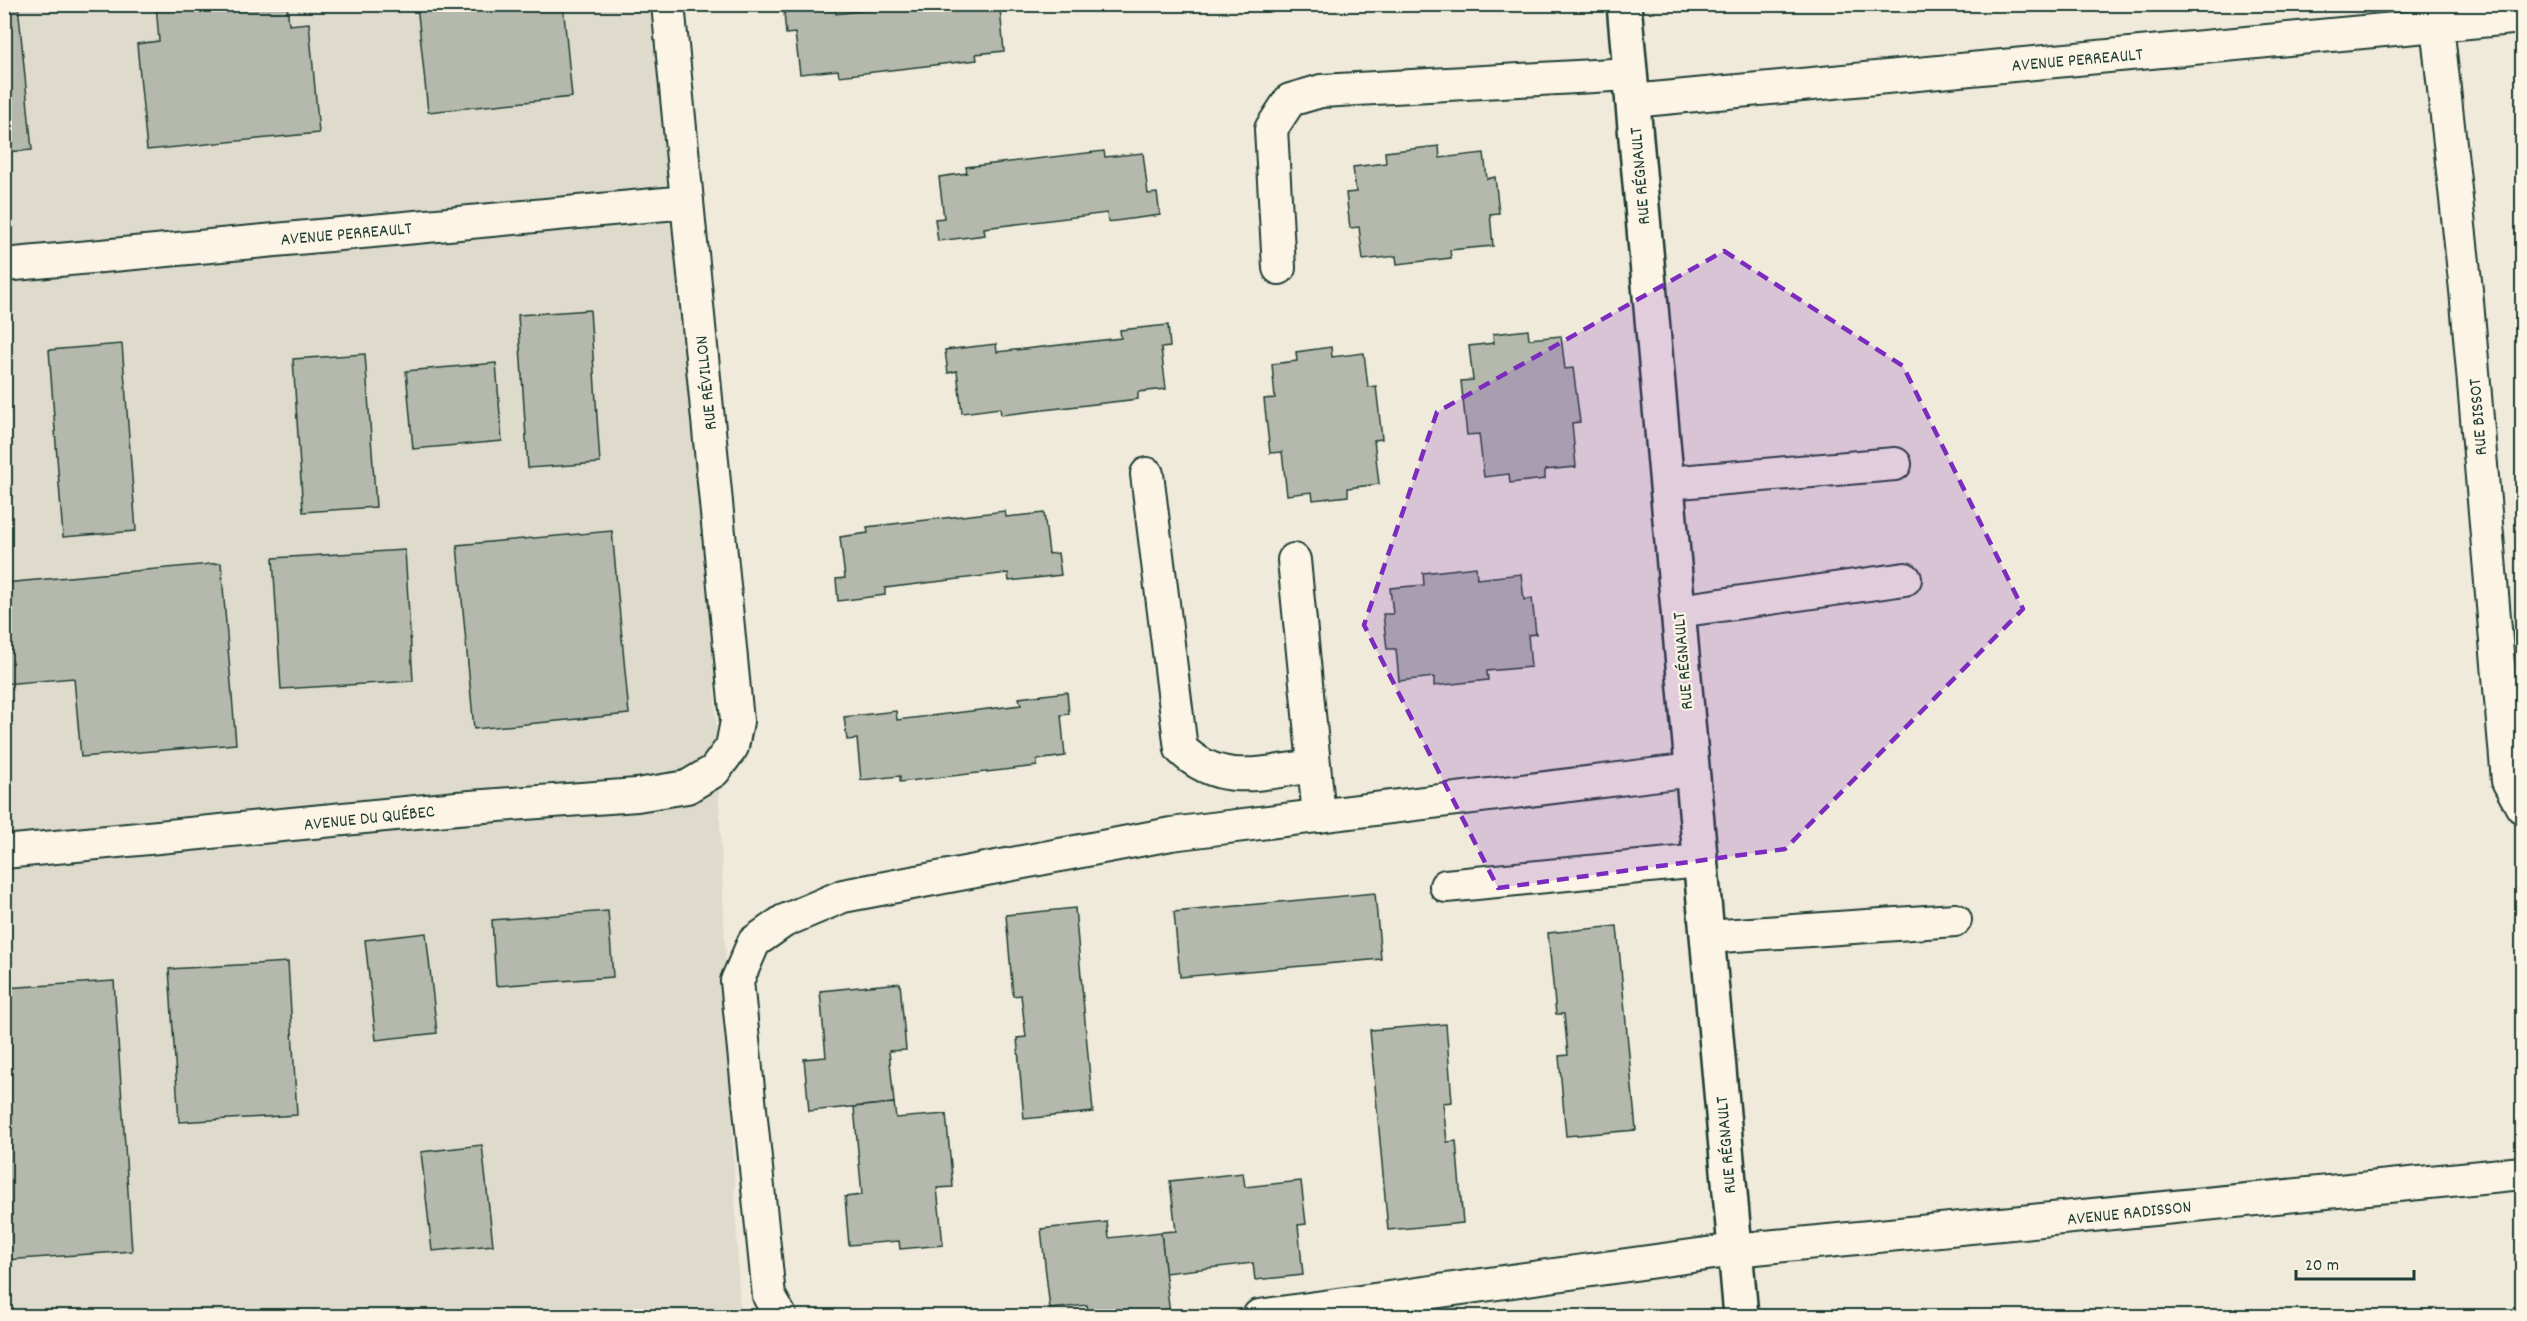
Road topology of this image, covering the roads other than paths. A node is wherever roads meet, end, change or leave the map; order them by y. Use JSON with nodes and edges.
{"nodes":[{"id":1,"x":668,"y":4,"type":"edge"},
{"id":2,"x":1624,"y":4,"type":"edge"},
{"id":3,"x":2523,"y":17,"type":"edge"},
{"id":4,"x":2437,"y":25,"type":"junction"},
{"id":5,"x":1631,"y":88,"type":"junction"},
{"id":6,"x":687,"y":202,"type":"junction"},
{"id":7,"x":4,"y":265,"type":"edge"},
{"id":8,"x":1279,"y":268,"type":"dead end"},
{"id":9,"x":1895,"y":464,"type":"dead end"},
{"id":10,"x":1147,"y":474,"type":"dead end"},
{"id":11,"x":1667,"y":483,"type":"junction"},
{"id":12,"x":1294,"y":560,"type":"dead end"},
{"id":13,"x":1905,"y":579,"type":"dead end"},
{"id":14,"x":1678,"y":611,"type":"junction"},
{"id":15,"x":723,"y":759,"type":"joint"},
{"id":16,"x":1314,"y":766,"type":"junction"},
{"id":17,"x":1692,"y":770,"type":"junction"},
{"id":18,"x":2523,"y":807,"type":"edge"},
{"id":19,"x":1319,"y":816,"type":"junction"},
{"id":20,"x":4,"y":852,"type":"edge"},
{"id":21,"x":1700,"y":861,"type":"junction"},
{"id":22,"x":1446,"y":886,"type":"dead end"},
{"id":23,"x":1955,"y":920,"type":"dead end"},
{"id":24,"x":1707,"y":937,"type":"junction"},
{"id":25,"x":2523,"y":1173,"type":"edge"},
{"id":26,"x":1735,"y":1250,"type":"junction"},
{"id":27,"x":780,"y":1317,"type":"edge"},
{"id":28,"x":1259,"y":1317,"type":"edge"},
{"id":29,"x":1741,"y":1317,"type":"edge"}],
"edges":[{"from":1,"to":6,"type":"street","name":"RUE RÉVILLON"},
{"from":2,"to":5,"type":"street","name":"RUE RÉGNAULT"},
{"from":3,"to":4,"type":"street","name":"AVENUE PERREAULT"},
{"from":4,"to":5,"type":"street","name":"AVENUE PERREAULT"},
{"from":4,"to":18,"type":"street","name":"RUE BISSOT"},
{"from":5,"to":8,"type":"street","name":"AVENUE PERREAULT"},
{"from":5,"to":11,"type":"street","name":"RUE RÉGNAULT"},
{"from":6,"to":7,"type":"street","name":"AVENUE PERREAULT"},
{"from":6,"to":15,"type":"street","name":"RUE RÉVILLON"},
{"from":9,"to":11,"type":"street"},
{"from":10,"to":16,"type":"street"},
{"from":11,"to":14,"type":"street","name":"RUE RÉGNAULT"},
{"from":12,"to":16,"type":"street"},
{"from":13,"to":14,"type":"street"},
{"from":14,"to":17,"type":"street","name":"RUE RÉGNAULT"},
{"from":15,"to":20,"type":"street","name":"AVENUE DU QUÉBEC"},
{"from":16,"to":19,"type":"street"},
{"from":17,"to":19,"type":"street"},
{"from":17,"to":21,"type":"street","name":"RUE RÉGNAULT"},
{"from":19,"to":27,"type":"street"},
{"from":21,"to":22,"type":"street"},
{"from":21,"to":24,"type":"street","name":"RUE RÉGNAULT"},
{"from":23,"to":24,"type":"street"},
{"from":24,"to":26,"type":"street","name":"RUE RÉGNAULT"},
{"from":25,"to":26,"type":"street","name":"AVENUE RADISSON"},
{"from":26,"to":28,"type":"street","name":"AVENUE RADISSON"},
{"from":26,"to":29,"type":"street","name":"RUE RÉGNAULT"}]}
